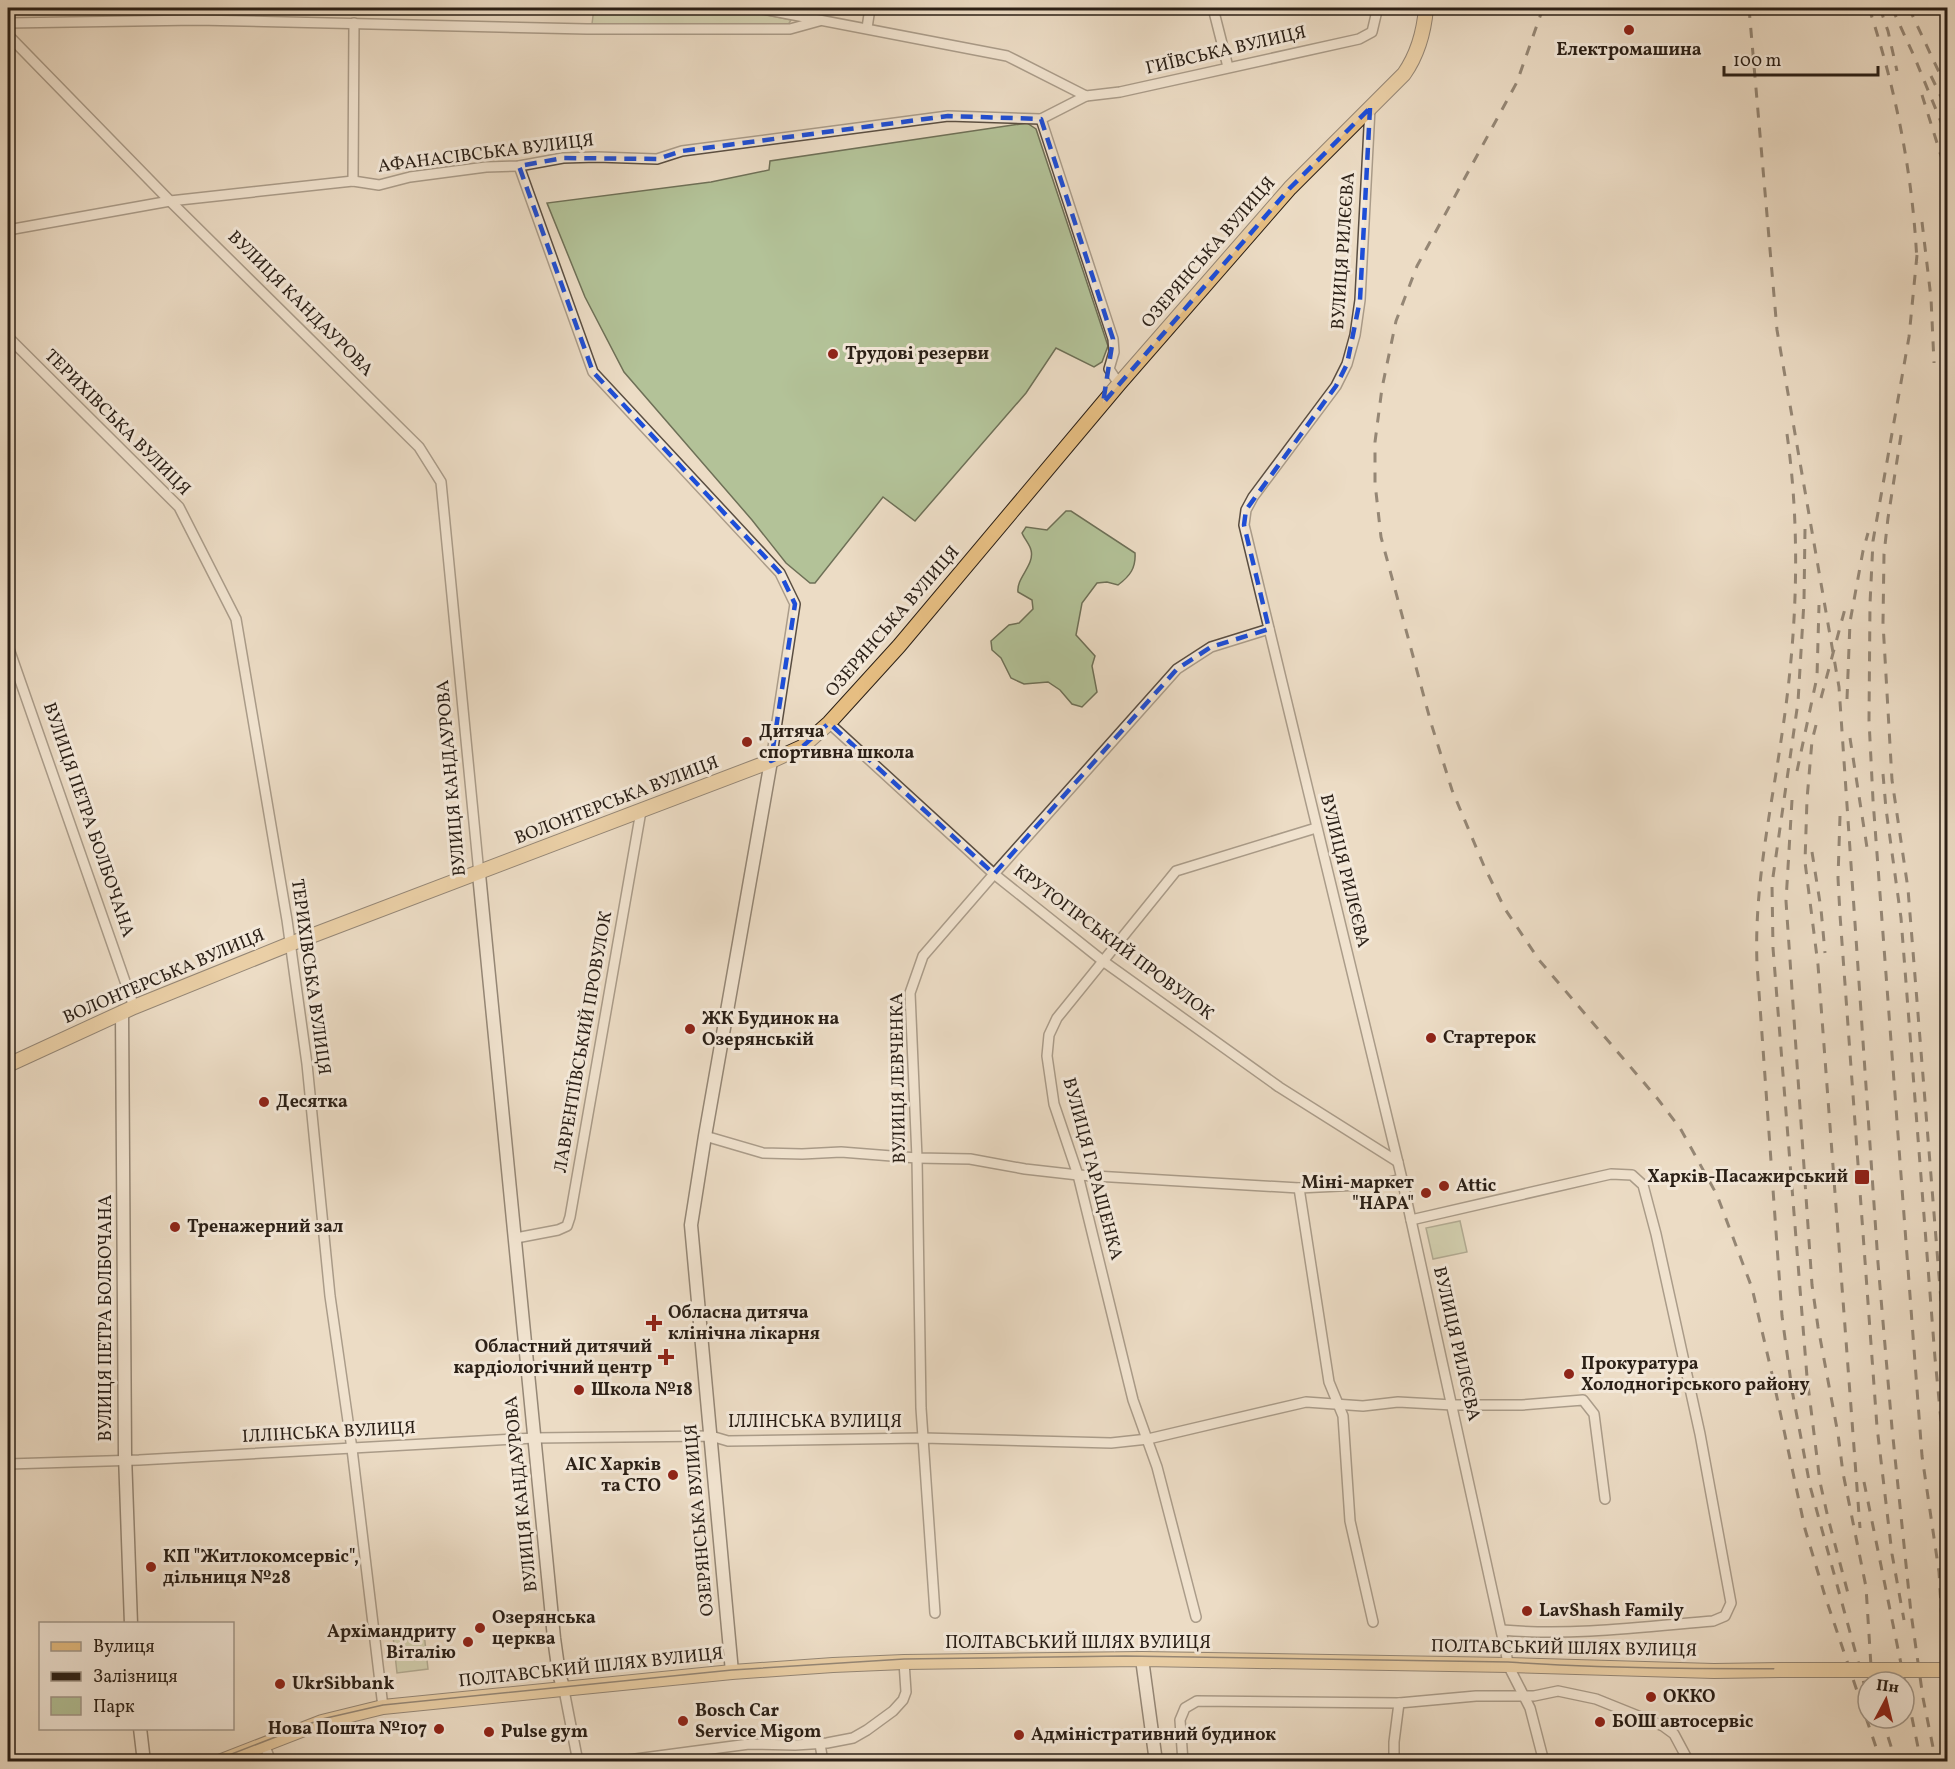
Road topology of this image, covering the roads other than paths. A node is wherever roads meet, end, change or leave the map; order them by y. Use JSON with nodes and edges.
{"nodes":[{"id":1,"x":757,"y":8,"type":"edge"},
{"id":2,"x":870,"y":8,"type":"edge"},
{"id":3,"x":1213,"y":8,"type":"edge"},
{"id":4,"x":1375,"y":8,"type":"edge"},
{"id":5,"x":1426,"y":8,"type":"edge"},
{"id":6,"x":781,"y":10,"type":"edge"},
{"id":7,"x":819,"y":21,"type":"junction"},
{"id":8,"x":8,"y":23,"type":"edge"},
{"id":9,"x":354,"y":23,"type":"junction"},
{"id":10,"x":867,"y":28,"type":"junction"},
{"id":11,"x":8,"y":35,"type":"edge"},
{"id":12,"x":1228,"y":67,"type":"junction"},
{"id":13,"x":1086,"y":96,"type":"junction"},
{"id":14,"x":1370,"y":108,"type":"junction"},
{"id":15,"x":1041,"y":119,"type":"junction"},
{"id":16,"x":519,"y":166,"type":"junction"},
{"id":17,"x":353,"y":181,"type":"junction"},
{"id":18,"x":170,"y":201,"type":"junction"},
{"id":19,"x":8,"y":230,"type":"edge"},
{"id":20,"x":8,"y":337,"type":"edge"},
{"id":21,"x":1119,"y":384,"type":"junction"},
{"id":22,"x":1269,"y":629,"type":"junction"},
{"id":23,"x":8,"y":646,"type":"edge"},
{"id":24,"x":829,"y":723,"type":"junction"},
{"id":25,"x":771,"y":761,"type":"junction"},
{"id":26,"x":641,"y":811,"type":"junction"},
{"id":27,"x":1316,"y":828,"type":"junction"},
{"id":28,"x":478,"y":874,"type":"junction"},
{"id":29,"x":994,"y":874,"type":"junction"},
{"id":30,"x":290,"y":944,"type":"junction"},
{"id":31,"x":1103,"y":961,"type":"junction"},
{"id":32,"x":128,"y":1009,"type":"junction"},
{"id":33,"x":8,"y":1065,"type":"edge"},
{"id":34,"x":705,"y":1136,"type":"junction"},
{"id":35,"x":917,"y":1158,"type":"junction"},
{"id":36,"x":1398,"y":1162,"type":"junction"},
{"id":37,"x":1078,"y":1175,"type":"junction"},
{"id":38,"x":1402,"y":1179,"type":"junction"},
{"id":39,"x":1299,"y":1188,"type":"junction"},
{"id":40,"x":1411,"y":1220,"type":"junction"},
{"id":41,"x":516,"y":1238,"type":"junction"},
{"id":42,"x":1339,"y":1405,"type":"junction"},
{"id":43,"x":1453,"y":1405,"type":"junction"},
{"id":44,"x":711,"y":1436,"type":"junction"},
{"id":45,"x":534,"y":1438,"type":"junction"},
{"id":46,"x":923,"y":1438,"type":"junction"},
{"id":47,"x":1148,"y":1439,"type":"junction"},
{"id":48,"x":352,"y":1449,"type":"junction"},
{"id":49,"x":125,"y":1461,"type":"junction"},
{"id":50,"x":8,"y":1464,"type":"edge"},
{"id":51,"x":1605,"y":1499,"type":"dead end"},
{"id":52,"x":935,"y":1613,"type":"dead end"},
{"id":53,"x":1196,"y":1617,"type":"dead end"},
{"id":54,"x":131,"y":1622,"type":"edge"},
{"id":55,"x":1373,"y":1622,"type":"dead end"},
{"id":56,"x":1502,"y":1630,"type":"junction"},
{"id":57,"x":1142,"y":1659,"type":"junction"},
{"id":58,"x":904,"y":1662,"type":"junction"},
{"id":59,"x":1509,"y":1665,"type":"junction"},
{"id":60,"x":1947,"y":1670,"type":"edge"},
{"id":61,"x":732,"y":1672,"type":"junction"},
{"id":62,"x":564,"y":1690,"type":"junction"},
{"id":63,"x":1524,"y":1697,"type":"junction"},
{"id":64,"x":1399,"y":1702,"type":"junction"},
{"id":65,"x":383,"y":1707,"type":"junction"},
{"id":66,"x":140,"y":1730,"type":"edge"},
{"id":67,"x":264,"y":1744,"type":"junction"},
{"id":68,"x":820,"y":1744,"type":"junction"},
{"id":69,"x":144,"y":1761,"type":"edge"},
{"id":70,"x":219,"y":1761,"type":"edge"},
{"id":71,"x":271,"y":1761,"type":"edge"},
{"id":72,"x":578,"y":1761,"type":"edge"},
{"id":73,"x":613,"y":1761,"type":"edge"},
{"id":74,"x":823,"y":1761,"type":"edge"},
{"id":75,"x":1156,"y":1761,"type":"edge"},
{"id":76,"x":1183,"y":1761,"type":"edge"},
{"id":77,"x":1394,"y":1761,"type":"edge"},
{"id":78,"x":1544,"y":1761,"type":"edge"},
{"id":79,"x":1689,"y":1761,"type":"edge"}],
"edges":[{"from":1,"to":6,"type":"street"},
{"from":2,"to":10,"type":"street"},
{"from":3,"to":12,"type":"street"},
{"from":4,"to":12,"type":"street","name":"ГИЇВСЬКА ВУЛИЦЯ"},
{"from":5,"to":14,"type":"main road","name":"ОЗЕРЯНСЬКА ВУЛИЦЯ"},
{"from":6,"to":7,"type":"street"},
{"from":7,"to":9,"type":"street"},
{"from":7,"to":10,"type":"street"},
{"from":8,"to":9,"type":"street"},
{"from":9,"to":17,"type":"street"},
{"from":10,"to":13,"type":"street"},
{"from":11,"to":18,"type":"street","name":"ВУЛИЦЯ КАНДАУРОВА"},
{"from":12,"to":13,"type":"street","name":"ГИЇВСЬКА ВУЛИЦЯ"},
{"from":13,"to":15,"type":"street","name":"ГИЇВСЬКА ВУЛИЦЯ"},
{"from":14,"to":21,"type":"main road","name":"ОЗЕРЯНСЬКА ВУЛИЦЯ"},
{"from":14,"to":22,"type":"street","name":"ВУЛИЦЯ РИЛЄЄВА"},
{"from":15,"to":16,"type":"street","name":"АФАНАСІВСЬКА ВУЛИЦЯ"},
{"from":15,"to":21,"type":"street"},
{"from":16,"to":17,"type":"street","name":"АФАНАСІВСЬКА ВУЛИЦЯ"},
{"from":16,"to":25,"type":"street"},
{"from":17,"to":18,"type":"street","name":"АФАНАСІВСЬКА ВУЛИЦЯ"},
{"from":18,"to":19,"type":"street","name":"АФАНАСІВСЬКА ВУЛИЦЯ"},
{"from":18,"to":28,"type":"street","name":"ВУЛИЦЯ КАНДАУРОВА"},
{"from":20,"to":30,"type":"street","name":"ТЕРИХІВСЬКА ВУЛИЦЯ"},
{"from":21,"to":24,"type":"main road","name":"ОЗЕРЯНСЬКА ВУЛИЦЯ"},
{"from":22,"to":27,"type":"street","name":"ВУЛИЦЯ РИЛЄЄВА"},
{"from":22,"to":29,"type":"street","name":"ВУЛИЦЯ ЛЕВЧЕНКА"},
{"from":23,"to":32,"type":"street","name":"ВУЛИЦЯ ПЕТРА БОЛБОЧАНА"},
{"from":24,"to":25,"type":"main road","name":"ОЗЕРЯНСЬКА ВУЛИЦЯ"},
{"from":24,"to":29,"type":"street","name":"КРУТОГІРСЬКИЙ ПРОВУЛОК"},
{"from":25,"to":26,"type":"main road","name":"ВОЛОНТЕРСЬКА ВУЛИЦЯ"},
{"from":25,"to":34,"type":"street","name":"ОЗЕРЯНСЬКА ВУЛИЦЯ"},
{"from":26,"to":28,"type":"main road","name":"ВОЛОНТЕРСЬКА ВУЛИЦЯ"},
{"from":26,"to":41,"type":"street","name":"ЛАВРЕНТІЇВСЬКИЙ ПРОВУЛОК"},
{"from":27,"to":31,"type":"street","name":"ВУЛИЦЯ ГАРАЩЕНКА"},
{"from":27,"to":36,"type":"street","name":"ВУЛИЦЯ РИЛЄЄВА"},
{"from":28,"to":30,"type":"main road","name":"ВОЛОНТЕРСЬКА ВУЛИЦЯ"},
{"from":28,"to":41,"type":"street","name":"ВУЛИЦЯ КАНДАУРОВА"},
{"from":29,"to":31,"type":"street","name":"КРУТОГІРСЬКИЙ ПРОВУЛОК"},
{"from":29,"to":35,"type":"street","name":"ВУЛИЦЯ ЛЕВЧЕНКА"},
{"from":30,"to":32,"type":"main road","name":"ВОЛОНТЕРСЬКА ВУЛИЦЯ"},
{"from":30,"to":48,"type":"street","name":"ТЕРИХІВСЬКА ВУЛИЦЯ"},
{"from":31,"to":36,"type":"street","name":"КРУТОГІРСЬКИЙ ПРОВУЛОК"},
{"from":31,"to":37,"type":"street","name":"ВУЛИЦЯ ГАРАЩЕНКА"},
{"from":32,"to":33,"type":"main road","name":"ВОЛОНТЕРСЬКА ВУЛИЦЯ"},
{"from":32,"to":49,"type":"street","name":"ВУЛИЦЯ ПЕТРА БОЛБОЧАНА"},
{"from":34,"to":35,"type":"street"},
{"from":34,"to":44,"type":"street","name":"ОЗЕРЯНСЬКА ВУЛИЦЯ"},
{"from":35,"to":37,"type":"street"},
{"from":35,"to":46,"type":"street","name":"ВУЛИЦЯ ЛЕВЧЕНКА"},
{"from":36,"to":38,"type":"street","name":"ВУЛИЦЯ РИЛЄЄВА"},
{"from":37,"to":39,"type":"street"},
{"from":37,"to":47,"type":"street","name":"ВУЛИЦЯ ГАРАЩЕНКА"},
{"from":38,"to":39,"type":"street"},
{"from":38,"to":40,"type":"street","name":"ВУЛИЦЯ РИЛЄЄВА"},
{"from":39,"to":42,"type":"street"},
{"from":40,"to":43,"type":"street","name":"ВУЛИЦЯ РИЛЄЄВА"},
{"from":40,"to":56,"type":"street"},
{"from":41,"to":45,"type":"street","name":"ВУЛИЦЯ КАНДАУРОВА"},
{"from":42,"to":43,"type":"street","name":"ІЛЛІНСЬКА ВУЛИЦЯ"},
{"from":42,"to":47,"type":"street","name":"ІЛЛІНСЬКА ВУЛИЦЯ"},
{"from":42,"to":55,"type":"street"},
{"from":43,"to":51,"type":"street","name":"ІЛЛІНСЬКА ВУЛИЦЯ"},
{"from":43,"to":56,"type":"street","name":"ВУЛИЦЯ РИЛЄЄВА"},
{"from":44,"to":45,"type":"street","name":"ІЛЛІНСЬКА ВУЛИЦЯ"},
{"from":44,"to":46,"type":"street","name":"ІЛЛІНСЬКА ВУЛИЦЯ"},
{"from":44,"to":61,"type":"street","name":"ОЗЕРЯНСЬКА ВУЛИЦЯ"},
{"from":45,"to":48,"type":"street","name":"ІЛЛІНСЬКА ВУЛИЦЯ"},
{"from":45,"to":62,"type":"street","name":"ВУЛИЦЯ КАНДАУРОВА"},
{"from":46,"to":47,"type":"street","name":"ІЛЛІНСЬКА ВУЛИЦЯ"},
{"from":46,"to":52,"type":"street","name":"ВУЛИЦЯ ЛЕВЧЕНКА"},
{"from":47,"to":53,"type":"street","name":"ВУЛИЦЯ ГАРАЩЕНКА"},
{"from":48,"to":49,"type":"street","name":"ІЛЛІНСЬКА ВУЛИЦЯ"},
{"from":48,"to":65,"type":"street","name":"ТЕРИХІВСЬКА ВУЛИЦЯ"},
{"from":49,"to":50,"type":"street","name":"ІЛЛІНСЬКА ВУЛИЦЯ"},
{"from":49,"to":54,"type":"street","name":"ВУЛИЦЯ ПЕТРА БОЛБОЧАНА"},
{"from":56,"to":59,"type":"street","name":"ВУЛИЦЯ РИЛЄЄВА"},
{"from":57,"to":58,"type":"main road","name":"ПОЛТАВСЬКИЙ ШЛЯХ ВУЛИЦЯ"},
{"from":57,"to":59,"type":"main road","name":"ПОЛТАВСЬКИЙ ШЛЯХ ВУЛИЦЯ"},
{"from":57,"to":75,"type":"street"},
{"from":58,"to":61,"type":"main road","name":"ПОЛТАВСЬКИЙ ШЛЯХ ВУЛИЦЯ"},
{"from":58,"to":68,"type":"street"},
{"from":59,"to":60,"type":"main road","name":"ПОЛТАВСЬКИЙ ШЛЯХ ВУЛИЦЯ","bridge":true},
{"from":59,"to":63,"type":"street","name":"ВУЛИЦЯ РИЛЄЄВА"},
{"from":61,"to":62,"type":"main road","name":"ПОЛТАВСЬКИЙ ШЛЯХ ВУЛИЦЯ"},
{"from":62,"to":65,"type":"main road","name":"ПОЛТАВСЬКИЙ ШЛЯХ ВУЛИЦЯ"},
{"from":62,"to":72,"type":"street"},
{"from":63,"to":64,"type":"street"},
{"from":63,"to":78,"type":"street","name":"ВУЛИЦЯ РИЛЄЄВА"},
{"from":63,"to":79,"type":"street"},
{"from":64,"to":76,"type":"street"},
{"from":64,"to":77,"type":"street"},
{"from":65,"to":67,"type":"main road","name":"ПОЛТАВСЬКИЙ ШЛЯХ ВУЛИЦЯ"},
{"from":66,"to":69,"type":"street"},
{"from":67,"to":70,"type":"main road","name":"ПОЛТАВСЬКИЙ ШЛЯХ ВУЛИЦЯ"},
{"from":67,"to":71,"type":"street"},
{"from":68,"to":73,"type":"street"},
{"from":68,"to":74,"type":"street"}]}
